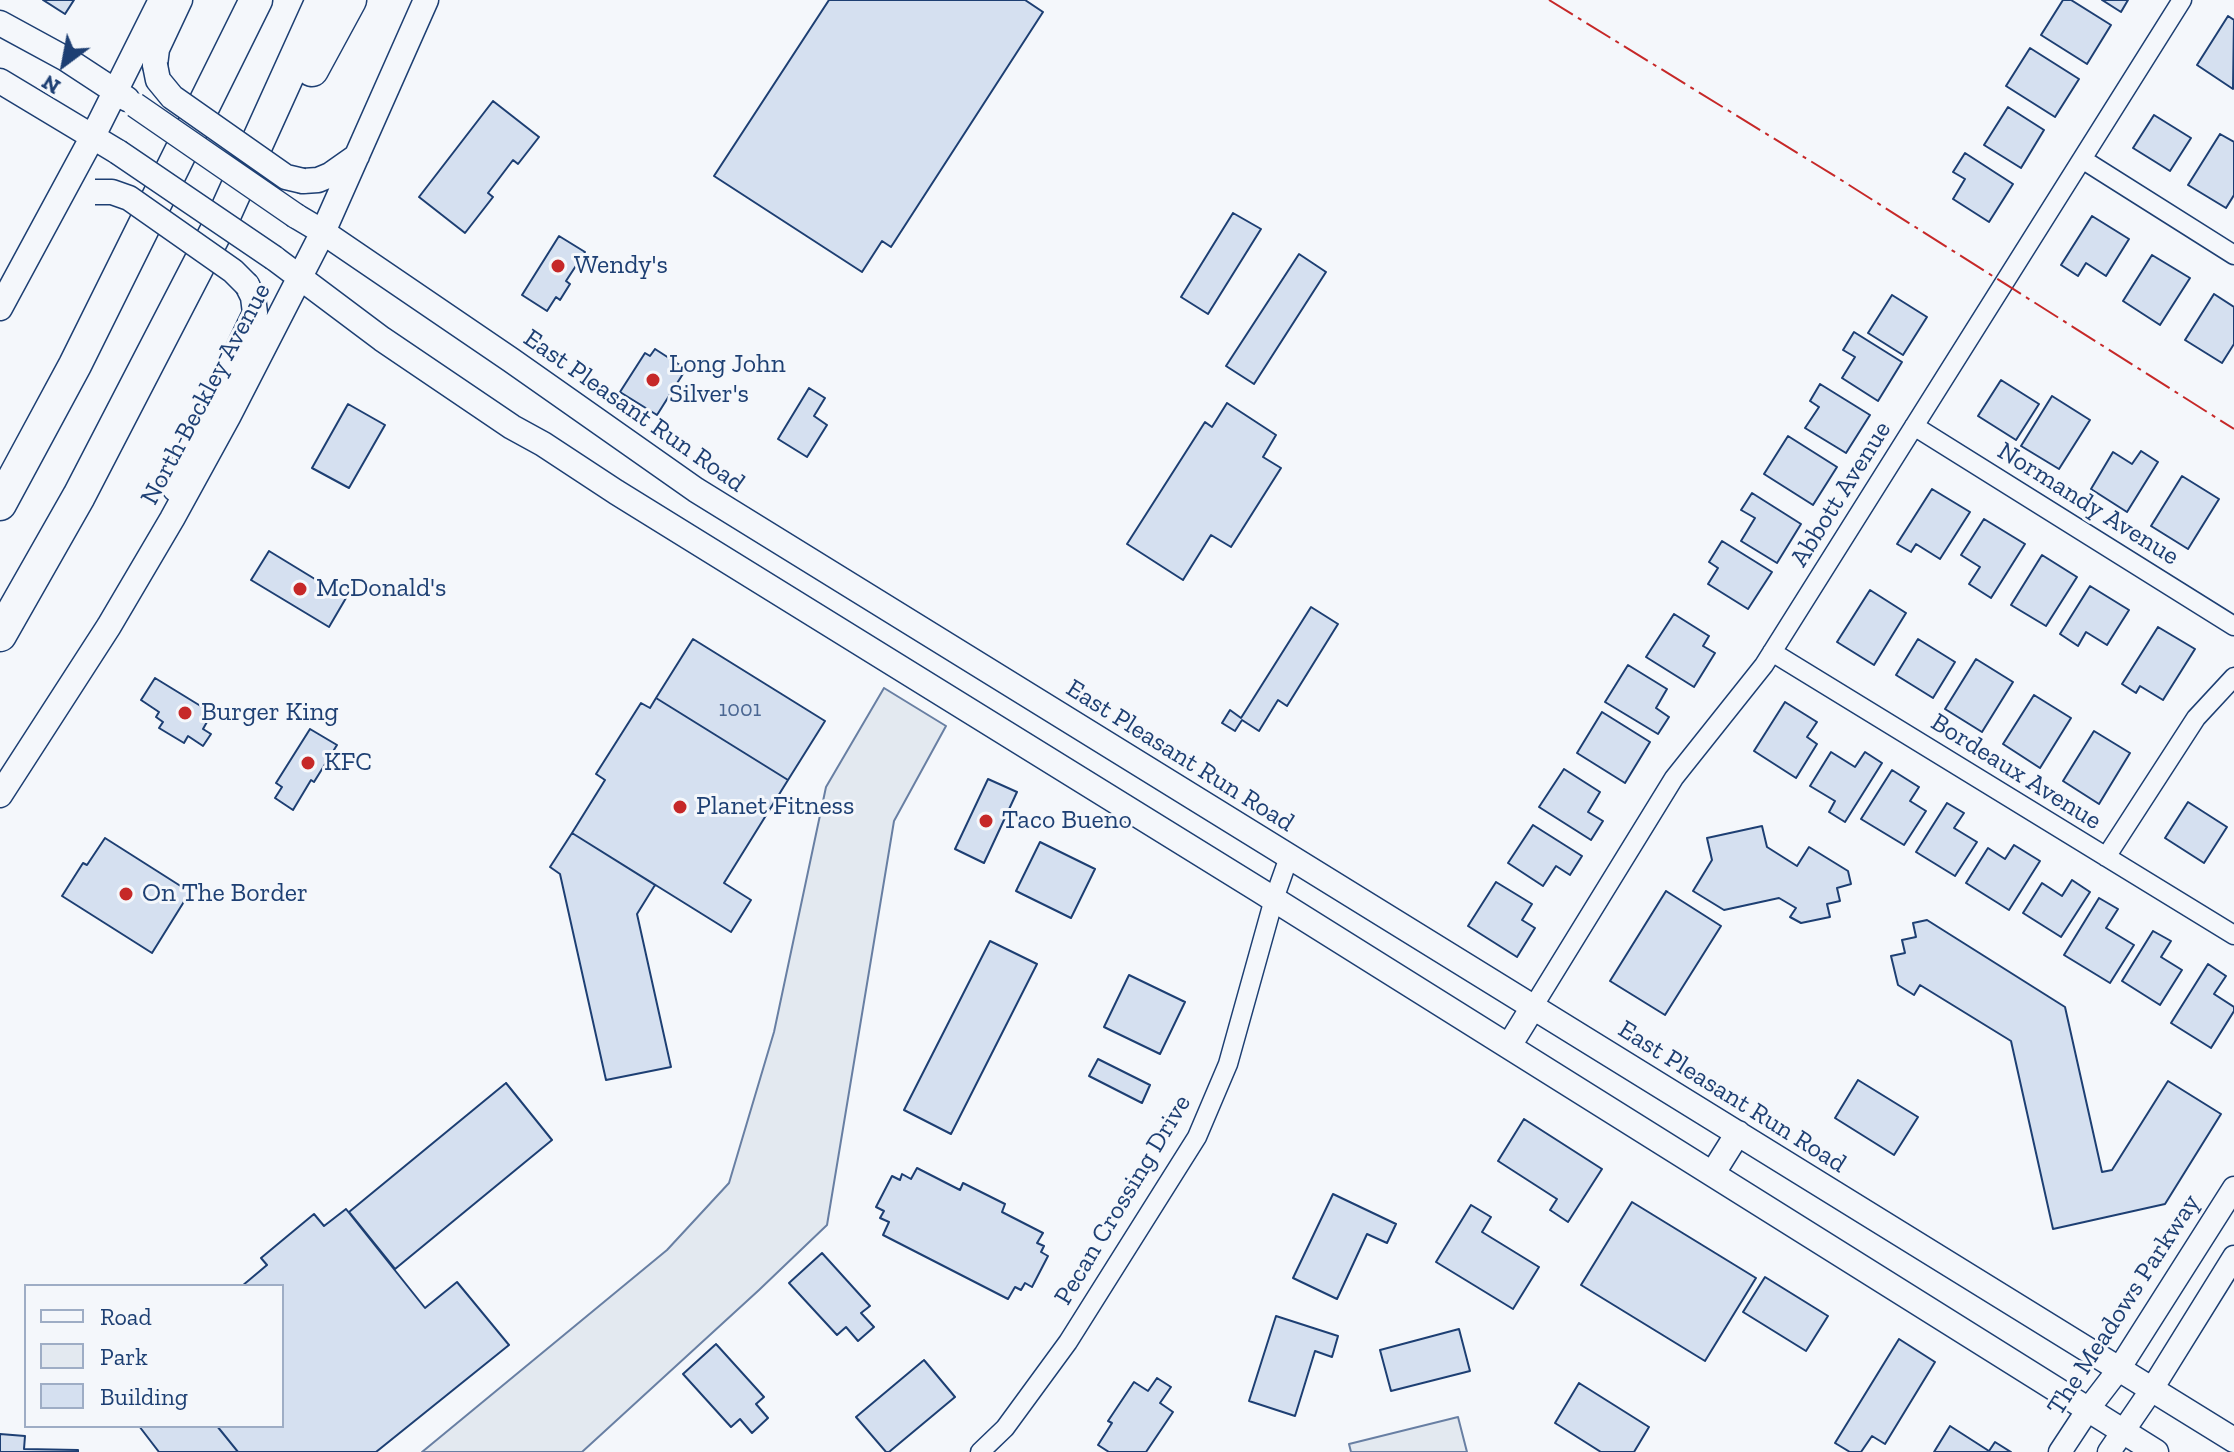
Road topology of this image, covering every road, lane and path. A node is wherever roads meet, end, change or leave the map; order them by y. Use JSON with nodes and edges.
{"nodes":[{"id":1,"x":161,"y":0,"type":"edge"},
{"id":2,"x":180,"y":0,"type":"edge"},
{"id":3,"x":256,"y":0,"type":"edge"},
{"id":4,"x":322,"y":0,"type":"edge"},
{"id":5,"x":350,"y":0,"type":"edge"},
{"id":6,"x":426,"y":0,"type":"edge"},
{"id":7,"x":2182,"y":0,"type":"edge"},
{"id":8,"x":0,"y":23,"type":"edge"},
{"id":9,"x":0,"y":81,"type":"edge"},
{"id":10,"x":126,"y":98,"type":"junction"},
{"id":11,"x":93,"y":136,"type":"junction"},
{"id":12,"x":359,"y":154,"type":"junction"},
{"id":13,"x":2082,"y":159,"type":"junction"},
{"id":14,"x":323,"y":232,"type":"junction"},
{"id":15,"x":2234,"y":255,"type":"edge"},
{"id":16,"x":23,"y":265,"type":"junction"},
{"id":17,"x":300,"y":275,"type":"junction"},
{"id":18,"x":0,"y":308,"type":"edge"},
{"id":19,"x":147,"y":364,"type":"junction"},
{"id":20,"x":51,"y":410,"type":"junction"},
{"id":21,"x":1914,"y":426,"type":"junction"},
{"id":22,"x":0,"y":477,"type":"edge"},
{"id":23,"x":0,"y":504,"type":"edge"},
{"id":24,"x":728,"y":511,"type":"junction"},
{"id":25,"x":172,"y":519,"type":"junction"},
{"id":26,"x":706,"y":547,"type":"junction"},
{"id":27,"x":902,"y":618,"type":"junction"},
{"id":28,"x":2234,"y":626,"type":"edge"},
{"id":29,"x":0,"y":635,"type":"edge"},
{"id":30,"x":1772,"y":652,"type":"junction"},
{"id":31,"x":880,"y":655,"type":"junction"},
{"id":32,"x":2234,"y":677,"type":"edge"},
{"id":33,"x":1009,"y":684,"type":"junction"},
{"id":34,"x":988,"y":722,"type":"junction"},
{"id":35,"x":0,"y":795,"type":"edge"},
{"id":36,"x":1289,"y":857,"type":"junction"},
{"id":37,"x":2106,"y":857,"type":"junction"},
{"id":38,"x":1274,"y":899,"type":"junction"},
{"id":39,"x":2234,"y":935,"type":"edge"},
{"id":40,"x":1533,"y":1007,"type":"junction"},
{"id":41,"x":1509,"y":1046,"type":"junction"},
{"id":42,"x":1738,"y":1133,"type":"junction"},
{"id":43,"x":1713,"y":1173,"type":"junction"},
{"id":44,"x":2234,"y":1188,"type":"edge"},
{"id":45,"x":2234,"y":1257,"type":"edge"},
{"id":46,"x":2158,"y":1308,"type":"junction"},
{"id":47,"x":2195,"y":1320,"type":"junction"},
{"id":48,"x":2119,"y":1369,"type":"junction"},
{"id":49,"x":2152,"y":1389,"type":"junction"},
{"id":50,"x":2089,"y":1408,"type":"junction"},
{"id":51,"x":2123,"y":1430,"type":"junction"},
{"id":52,"x":2234,"y":1440,"type":"edge"},
{"id":53,"x":980,"y":1452,"type":"edge"},
{"id":54,"x":2060,"y":1452,"type":"edge"},
{"id":55,"x":2109,"y":1452,"type":"edge"},
{"id":56,"x":2156,"y":1452,"type":"edge"}],
"edges":[{"from":1,"to":10,"type":"main road"},
{"from":2,"to":12,"type":"main road","bridge":true},
{"from":3,"to":20,"type":"highway"},
{"from":4,"to":19,"type":"highway"},
{"from":5,"to":19,"type":"highway"},
{"from":6,"to":12,"type":"main road","name":"North Beckley Avenue"},
{"from":7,"to":13,"type":"street","name":"Abbott Avenue"},
{"from":8,"to":10,"type":"main road","name":"East Pleasant Run Road"},
{"from":9,"to":11,"type":"main road"},
{"from":10,"to":11,"type":"main road"},
{"from":10,"to":14,"type":"main road","name":"East Pleasant Run Road","bridge":true},
{"from":11,"to":16,"type":"main road"},
{"from":11,"to":17,"type":"main road","bridge":true},
{"from":12,"to":14,"type":"main road","name":"North Beckley Avenue"},
{"from":13,"to":15,"type":"street"},
{"from":13,"to":21,"type":"street","name":"Abbott Avenue"},
{"from":14,"to":17,"type":"main road","name":"North Beckley Avenue"},
{"from":14,"to":24,"type":"main road","name":"East Pleasant Run Road"},
{"from":16,"to":18,"type":"main road"},
{"from":16,"to":25,"type":"main road","bridge":true},
{"from":17,"to":25,"type":"main road","name":"North Beckley Avenue"},
{"from":17,"to":26,"type":"main road"},
{"from":19,"to":29,"type":"highway"},
{"from":20,"to":22,"type":"highway"},
{"from":20,"to":23,"type":"highway"},
{"from":21,"to":28,"type":"street","name":"Normandy Avenue"},
{"from":21,"to":30,"type":"street","name":"Abbott Avenue"},
{"from":24,"to":26,"type":"main road"},
{"from":24,"to":27,"type":"main road","name":"East Pleasant Run Road"},
{"from":25,"to":35,"type":"main road","name":"North Beckley Avenue"},
{"from":26,"to":31,"type":"main road"},
{"from":27,"to":31,"type":"main road"},
{"from":27,"to":33,"type":"main road","name":"East Pleasant Run Road"},
{"from":30,"to":37,"type":"street","name":"Bordeaux Avenue"},
{"from":30,"to":40,"type":"street","name":"Abbott Avenue"},
{"from":31,"to":34,"type":"main road"},
{"from":32,"to":37,"type":"street"},
{"from":33,"to":34,"type":"main road"},
{"from":33,"to":36,"type":"main road","name":"East Pleasant Run Road"},
{"from":34,"to":38,"type":"main road"},
{"from":36,"to":38,"type":"street","name":"Pecan Crossing Drive"},
{"from":36,"to":40,"type":"main road","name":"East Pleasant Run Road"},
{"from":37,"to":39,"type":"street","name":"Bordeaux Avenue"},
{"from":38,"to":41,"type":"main road"},
{"from":38,"to":53,"type":"street","name":"Pecan Crossing Drive"},
{"from":40,"to":41,"type":"main road"},
{"from":40,"to":42,"type":"main road","name":"East Pleasant Run Road"},
{"from":41,"to":43,"type":"main road"},
{"from":42,"to":43,"type":"main road"},
{"from":42,"to":48,"type":"main road","name":"East Pleasant Run Road"},
{"from":43,"to":50,"type":"main road"},
{"from":44,"to":46,"type":"street","name":"The Meadows Parkway"},
{"from":45,"to":47,"type":"street"},
{"from":46,"to":47,"type":"street"},
{"from":46,"to":48,"type":"street","name":"The Meadows Parkway"},
{"from":47,"to":49,"type":"street"},
{"from":48,"to":49,"type":"main road","name":"East Pleasant Run Road"},
{"from":48,"to":50,"type":"street","name":"The Meadows Parkway"},
{"from":49,"to":51,"type":"street"},
{"from":49,"to":52,"type":"main road","name":"East Pleasant Run Road"},
{"from":50,"to":51,"type":"main road"},
{"from":50,"to":54,"type":"street","name":"The Meadows Parkway"},
{"from":51,"to":55,"type":"street"},
{"from":51,"to":56,"type":"main road"}]}
